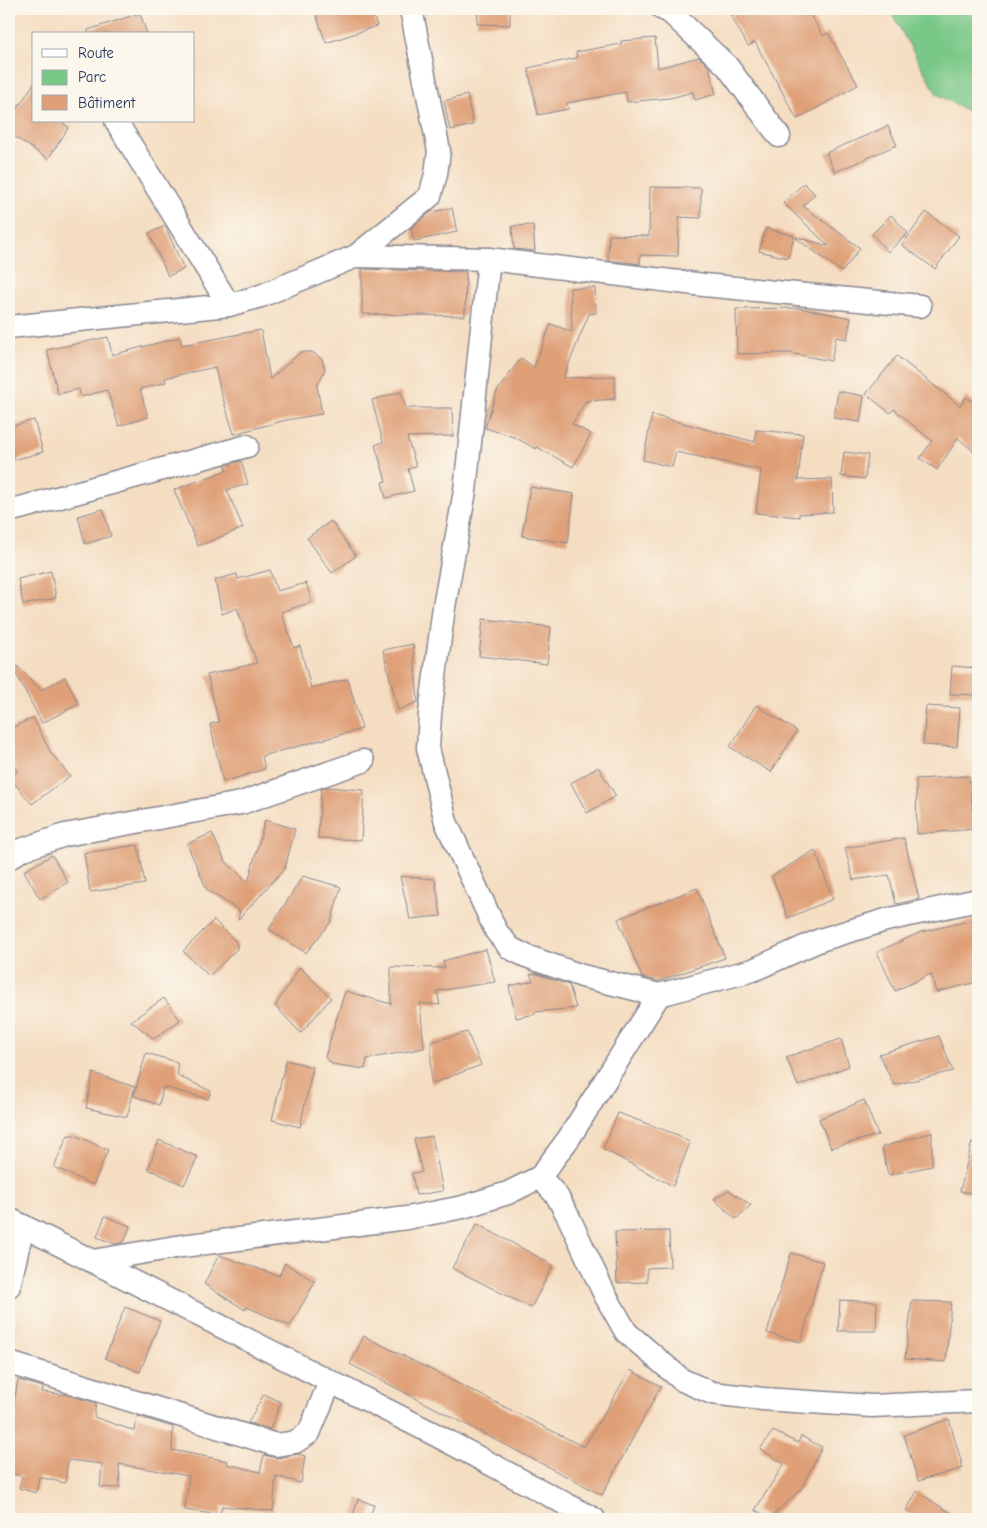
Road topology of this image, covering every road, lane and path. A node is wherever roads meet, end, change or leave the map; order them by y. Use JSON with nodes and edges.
{"nodes":[{"id":1,"x":411,"y":9,"type":"edge"},
{"id":2,"x":663,"y":9,"type":"edge"},
{"id":3,"x":117,"y":122,"type":"edge"},
{"id":4,"x":779,"y":136,"type":"dead end"},
{"id":5,"x":356,"y":256,"type":"junction"},
{"id":6,"x":489,"y":259,"type":"junction"},
{"id":7,"x":229,"y":305,"type":"junction"},
{"id":8,"x":920,"y":306,"type":"dead end"},
{"id":9,"x":9,"y":327,"type":"edge"},
{"id":10,"x":247,"y":446,"type":"dead end"},
{"id":11,"x":9,"y":511,"type":"edge"},
{"id":12,"x":363,"y":761,"type":"dead end"},
{"id":13,"x":9,"y":858,"type":"edge"},
{"id":14,"x":978,"y":900,"type":"edge"},
{"id":15,"x":659,"y":995,"type":"junction"},
{"id":16,"x":540,"y":1177,"type":"junction"},
{"id":17,"x":16,"y":1222,"type":"edge"},
{"id":18,"x":92,"y":1261,"type":"junction"},
{"id":19,"x":9,"y":1286,"type":"edge"},
{"id":20,"x":10,"y":1368,"type":"edge"},
{"id":21,"x":330,"y":1382,"type":"junction"},
{"id":22,"x":978,"y":1401,"type":"edge"},
{"id":23,"x":594,"y":1519,"type":"edge"}],
"edges":[{"from":1,"to":5,"type":"street"},
{"from":2,"to":4,"type":"street"},
{"from":3,"to":7,"type":"street"},
{"from":5,"to":6,"type":"street"},
{"from":5,"to":7,"type":"street"},
{"from":6,"to":8,"type":"street"},
{"from":6,"to":15,"type":"street"},
{"from":7,"to":9,"type":"street"},
{"from":10,"to":11,"type":"street"},
{"from":12,"to":13,"type":"street"},
{"from":14,"to":15,"type":"street"},
{"from":15,"to":16,"type":"street"},
{"from":16,"to":18,"type":"street"},
{"from":16,"to":22,"type":"street"},
{"from":17,"to":18,"type":"street"},
{"from":17,"to":19,"type":"street"},
{"from":18,"to":21,"type":"street"},
{"from":20,"to":21,"type":"street"},
{"from":21,"to":23,"type":"street"}]}
